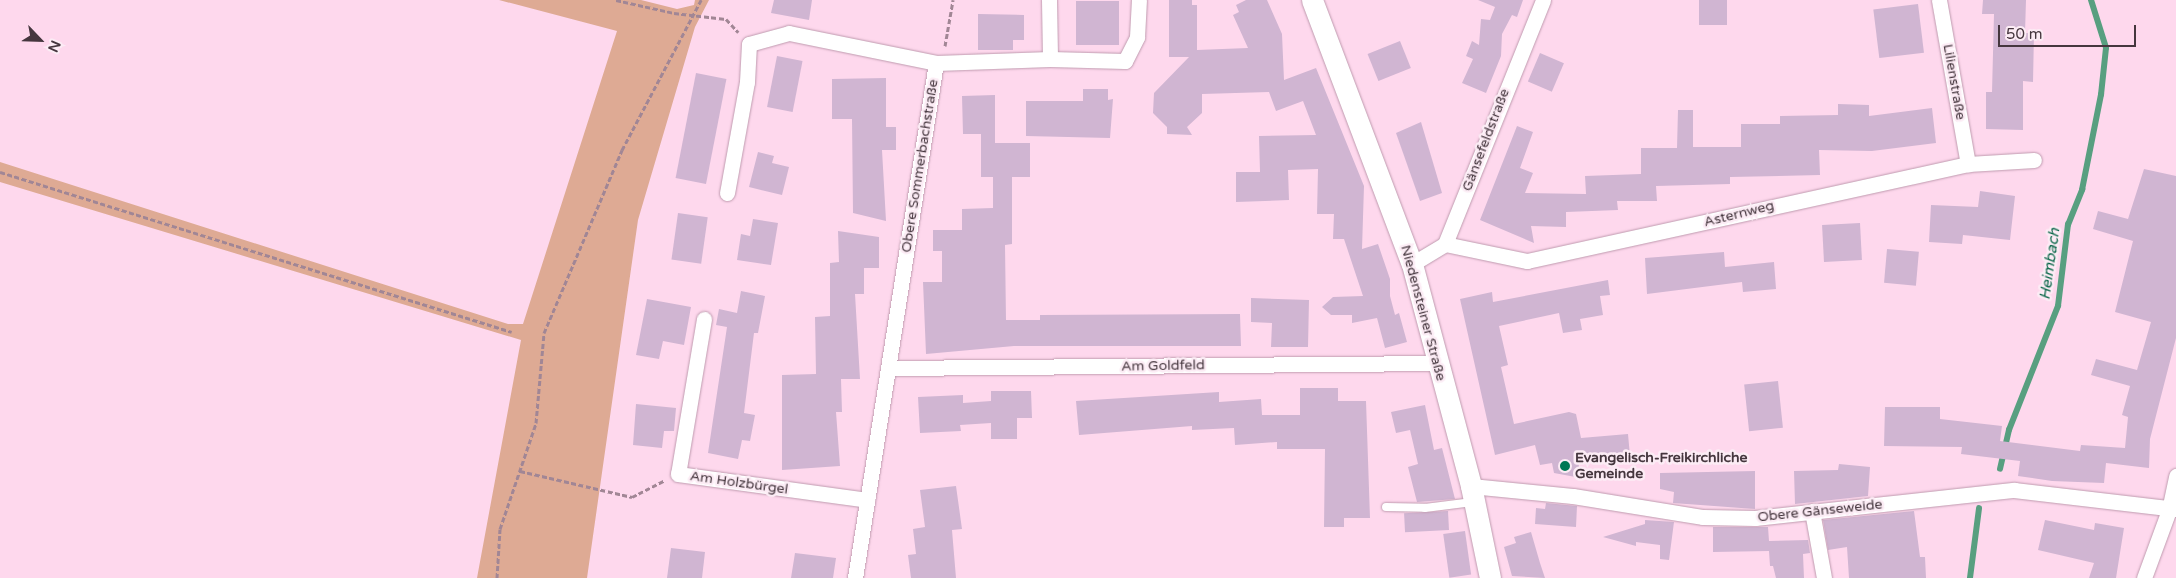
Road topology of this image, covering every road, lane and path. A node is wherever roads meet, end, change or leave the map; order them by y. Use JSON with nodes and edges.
{"nodes":[{"id":1,"x":616,"y":0,"type":"edge"},
{"id":2,"x":701,"y":0,"type":"edge"},
{"id":3,"x":953,"y":0,"type":"edge"},
{"id":4,"x":1049,"y":0,"type":"edge"},
{"id":5,"x":1139,"y":0,"type":"edge"},
{"id":6,"x":1312,"y":0,"type":"edge"},
{"id":7,"x":1543,"y":0,"type":"edge"},
{"id":8,"x":1939,"y":0,"type":"edge"},
{"id":9,"x":696,"y":14,"type":"junction"},
{"id":10,"x":749,"y":44,"type":"junction"},
{"id":11,"x":1050,"y":59,"type":"junction"},
{"id":12,"x":936,"y":63,"type":"junction"},
{"id":13,"x":2034,"y":160,"type":"dead end"},
{"id":14,"x":1968,"y":164,"type":"junction"},
{"id":15,"x":0,"y":172,"type":"edge"},
{"id":16,"x":727,"y":193,"type":"dead end"},
{"id":17,"x":1445,"y":244,"type":"junction"},
{"id":18,"x":1412,"y":264,"type":"junction"},
{"id":19,"x":704,"y":319,"type":"dead end"},
{"id":20,"x":512,"y":332,"type":"dead end"},
{"id":21,"x":1436,"y":363,"type":"junction"},
{"id":22,"x":889,"y":368,"type":"junction"},
{"id":23,"x":520,"y":471,"type":"junction"},
{"id":24,"x":678,"y":474,"type":"junction"},
{"id":25,"x":2176,"y":476,"type":"edge"},
{"id":26,"x":1473,"y":494,"type":"junction"},
{"id":27,"x":867,"y":500,"type":"junction"},
{"id":28,"x":1386,"y":507,"type":"dead end"},
{"id":29,"x":2172,"y":510,"type":"edge"},
{"id":30,"x":1812,"y":511,"type":"junction"},
{"id":31,"x":497,"y":578,"type":"edge"},
{"id":32,"x":855,"y":578,"type":"edge"},
{"id":33,"x":1490,"y":578,"type":"edge"},
{"id":34,"x":1824,"y":578,"type":"edge"},
{"id":35,"x":2144,"y":578,"type":"edge"}],
"edges":[{"from":1,"to":9,"type":"path"},
{"from":2,"to":9,"type":"path"},
{"from":3,"to":12,"type":"path"},
{"from":4,"to":11,"type":"street"},
{"from":5,"to":11,"type":"street"},
{"from":6,"to":18,"type":"main road","name":"Niedensteiner Straße"},
{"from":7,"to":17,"type":"street","name":"Gänsefeldstraße"},
{"from":8,"to":14,"type":"street","name":"Lilienstraße"},
{"from":9,"to":10,"type":"path"},
{"from":9,"to":23,"type":"path"},
{"from":10,"to":12,"type":"street","name":"Obere Sommerbachstraße"},
{"from":10,"to":16,"type":"street"},
{"from":11,"to":12,"type":"street"},
{"from":12,"to":22,"type":"street","name":"Obere Sommerbachstraße"},
{"from":13,"to":14,"type":"street","name":"Asternweg"},
{"from":14,"to":17,"type":"street","name":"Asternweg"},
{"from":15,"to":20,"type":"path"},
{"from":17,"to":18,"type":"street"},
{"from":18,"to":21,"type":"main road","name":"Niedensteiner Straße"},
{"from":19,"to":24,"type":"street","name":"Am Holzbürgel"},
{"from":21,"to":22,"type":"street","name":"Am Goldfeld"},
{"from":21,"to":26,"type":"main road","name":"Niedensteiner Straße"},
{"from":22,"to":27,"type":"street","name":"Obere Sommerbachstraße"},
{"from":23,"to":24,"type":"path"},
{"from":23,"to":31,"type":"path"},
{"from":24,"to":27,"type":"street","name":"Am Holzbürgel"},
{"from":25,"to":29,"type":"street"},
{"from":26,"to":28,"type":"lane"},
{"from":26,"to":30,"type":"street","name":"Obere Gänseweide"},
{"from":26,"to":33,"type":"main road","name":"Niedensteiner Straße"},
{"from":27,"to":32,"type":"street","name":"Obere Sommerbachstraße"},
{"from":29,"to":30,"type":"street","name":"Obere Gänseweide"},
{"from":29,"to":35,"type":"street"},
{"from":30,"to":34,"type":"street"}]}
